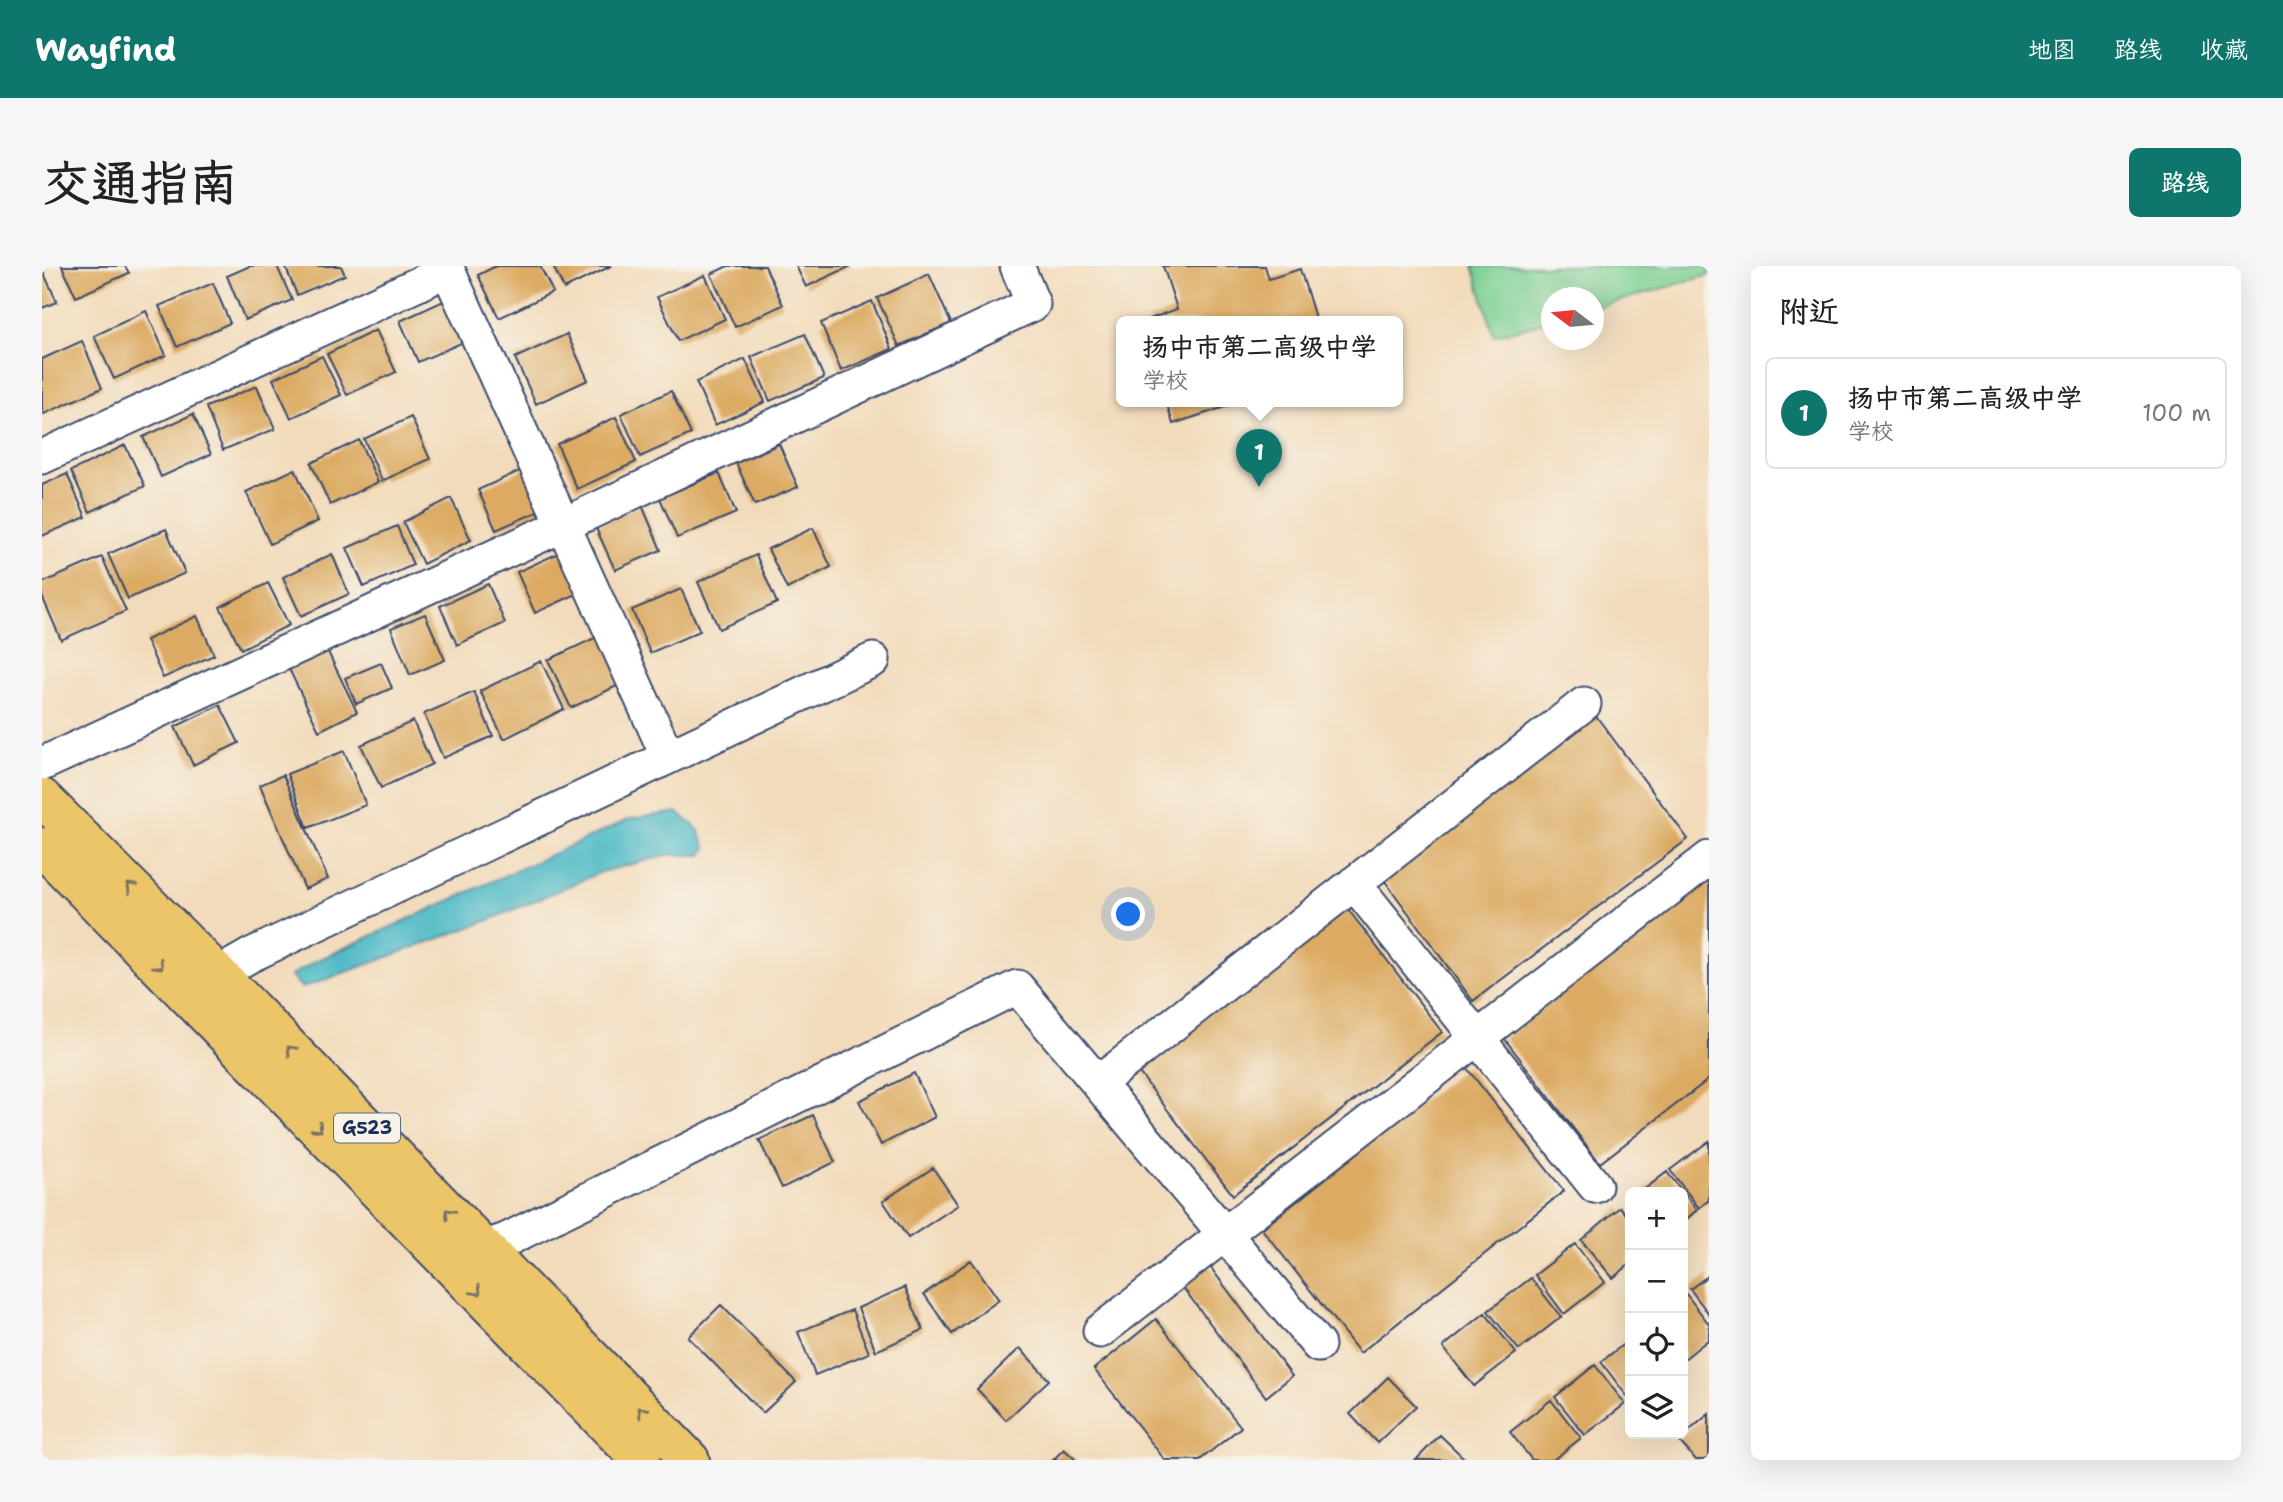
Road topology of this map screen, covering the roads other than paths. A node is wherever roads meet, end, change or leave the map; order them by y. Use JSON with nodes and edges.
{"nodes":[{"id":1,"x":444,"y":266,"type":"edge"},
{"id":2,"x":1017,"y":266,"type":"edge"},
{"id":3,"x":42,"y":457,"type":"edge"},
{"id":4,"x":563,"y":525,"type":"junction"},
{"id":5,"x":873,"y":660,"type":"dead end"},
{"id":6,"x":1584,"y":704,"type":"dead end"},
{"id":7,"x":668,"y":757,"type":"junction"},
{"id":8,"x":42,"y":764,"type":"edge"},
{"id":9,"x":42,"y":798,"type":"edge"},
{"id":10,"x":42,"y":847,"type":"edge"},
{"id":11,"x":1709,"y":858,"type":"edge"},
{"id":12,"x":1354,"y":883,"type":"junction"},
{"id":13,"x":206,"y":987,"type":"junction"},
{"id":14,"x":1478,"y":1038,"type":"junction"},
{"id":15,"x":1098,"y":1083,"type":"junction"},
{"id":16,"x":1595,"y":1186,"type":"dead end"},
{"id":17,"x":1225,"y":1234,"type":"junction"},
{"id":18,"x":483,"y":1248,"type":"junction"},
{"id":19,"x":1100,"y":1331,"type":"dead end"},
{"id":20,"x":1318,"y":1345,"type":"dead end"},
{"id":21,"x":641,"y":1460,"type":"edge"},
{"id":22,"x":690,"y":1460,"type":"edge"}],
"edges":[{"from":1,"to":3,"type":"street"},
{"from":1,"to":4,"type":"street"},
{"from":2,"to":4,"type":"street"},
{"from":4,"to":7,"type":"street"},
{"from":4,"to":8,"type":"street"},
{"from":5,"to":7,"type":"street"},
{"from":6,"to":12,"type":"street"},
{"from":7,"to":13,"type":"street"},
{"from":13,"to":9,"type":"highway","number":"G523","one_way":true},
{"from":10,"to":13,"type":"highway","number":"G523","one_way":true},
{"from":11,"to":14,"type":"street"},
{"from":12,"to":14,"type":"street"},
{"from":12,"to":15,"type":"street"},
{"from":18,"to":13,"type":"highway","number":"G523","one_way":true},
{"from":13,"to":21,"type":"highway","number":"G523","one_way":true},
{"from":14,"to":16,"type":"street"},
{"from":14,"to":17,"type":"street"},
{"from":15,"to":17,"type":"street"},
{"from":15,"to":18,"type":"street"},
{"from":17,"to":19,"type":"street"},
{"from":17,"to":20,"type":"street"},
{"from":22,"to":18,"type":"highway","number":"G523","one_way":true}]}
